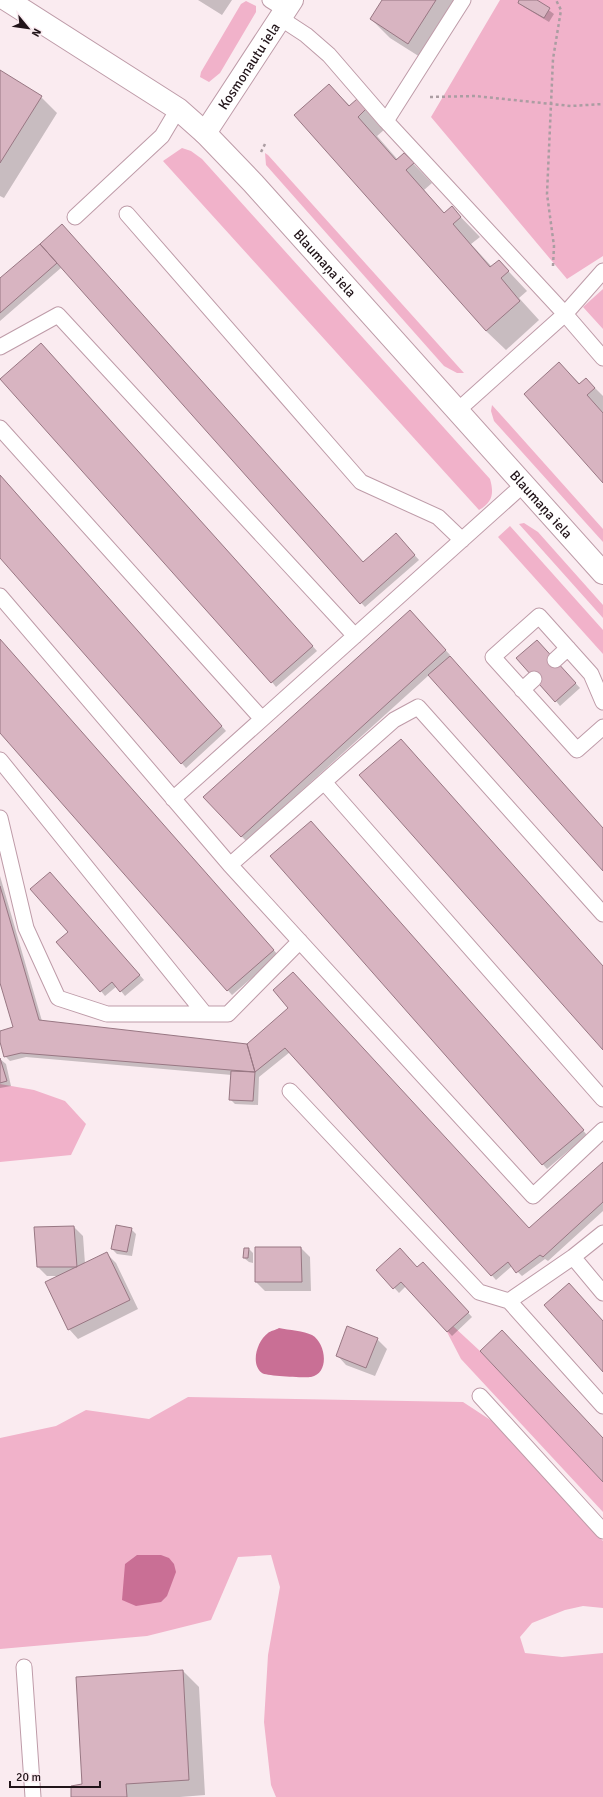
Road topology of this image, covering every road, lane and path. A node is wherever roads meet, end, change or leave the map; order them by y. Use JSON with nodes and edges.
{"nodes":[{"id":1,"x":7,"y":0,"type":"edge"},
{"id":2,"x":463,"y":0,"type":"edge"},
{"id":3,"x":556,"y":0,"type":"edge"},
{"id":4,"x":282,"y":7,"type":"edge"},
{"id":5,"x":401,"y":97,"type":"junction"},
{"id":6,"x":550,"y":104,"type":"junction"},
{"id":7,"x":603,"y":104,"type":"edge"},
{"id":8,"x":178,"y":109,"type":"junction"},
{"id":9,"x":386,"y":121,"type":"junction"},
{"id":10,"x":205,"y":133,"type":"junction"},
{"id":11,"x":128,"y":214,"type":"dead end"},
{"id":12,"x":76,"y":217,"type":"dead end"},
{"id":13,"x":603,"y":271,"type":"edge"},
{"id":14,"x":552,"y":300,"type":"junction"},
{"id":15,"x":565,"y":314,"type":"junction"},
{"id":16,"x":0,"y":347,"type":"edge"},
{"id":17,"x":603,"y":358,"type":"edge"},
{"id":18,"x":457,"y":411,"type":"junction"},
{"id":19,"x":0,"y":428,"type":"edge"},
{"id":20,"x":523,"y":485,"type":"junction"},
{"id":21,"x":462,"y":540,"type":"junction"},
{"id":22,"x":603,"y":574,"type":"edge"},
{"id":23,"x":0,"y":596,"type":"edge"},
{"id":24,"x":355,"y":636,"type":"junction"},
{"id":25,"x":568,"y":648,"type":"junction"},
{"id":26,"x":555,"y":660,"type":"dead end"},
{"id":27,"x":534,"y":679,"type":"dead end"},
{"id":28,"x":522,"y":690,"type":"junction"},
{"id":29,"x":603,"y":702,"type":"edge"},
{"id":30,"x":262,"y":719,"type":"junction"},
{"id":31,"x":603,"y":727,"type":"edge"},
{"id":32,"x":0,"y":760,"type":"edge"},
{"id":33,"x":324,"y":782,"type":"junction"},
{"id":34,"x":173,"y":799,"type":"junction"},
{"id":35,"x":0,"y":818,"type":"edge"},
{"id":36,"x":230,"y":865,"type":"junction"},
{"id":37,"x":603,"y":914,"type":"edge"},
{"id":38,"x":300,"y":941,"type":"junction"},
{"id":39,"x":205,"y":1014,"type":"junction"},
{"id":40,"x":290,"y":1091,"type":"dead end"},
{"id":41,"x":603,"y":1099,"type":"edge"},
{"id":42,"x":603,"y":1130,"type":"edge"},
{"id":43,"x":603,"y":1233,"type":"edge"},
{"id":44,"x":573,"y":1257,"type":"junction"},
{"id":45,"x":603,"y":1293,"type":"edge"},
{"id":46,"x":509,"y":1301,"type":"junction"},
{"id":47,"x":480,"y":1396,"type":"dead end"},
{"id":48,"x":603,"y":1406,"type":"edge"},
{"id":49,"x":603,"y":1531,"type":"edge"},
{"id":50,"x":24,"y":1667,"type":"dead end"},
{"id":51,"x":33,"y":1797,"type":"edge"}],
"edges":[{"from":1,"to":8,"type":"street","name":"Blaumaņa iela"},
{"from":2,"to":5,"type":"lane"},
{"from":3,"to":6,"type":"path"},
{"from":4,"to":9,"type":"lane"},
{"from":4,"to":10,"type":"street","name":"Kosmonautu iela"},
{"from":5,"to":6,"type":"path"},
{"from":5,"to":9,"type":"lane"},
{"from":6,"to":7,"type":"path"},
{"from":6,"to":14,"type":"path"},
{"from":8,"to":10,"type":"street","name":"Blaumaņa iela"},
{"from":8,"to":12,"type":"lane"},
{"from":9,"to":14,"type":"lane"},
{"from":10,"to":18,"type":"street","name":"Blaumaņa iela"},
{"from":11,"to":21,"type":"lane"},
{"from":13,"to":15,"type":"lane"},
{"from":14,"to":15,"type":"lane"},
{"from":15,"to":17,"type":"lane"},
{"from":15,"to":18,"type":"lane"},
{"from":16,"to":24,"type":"lane"},
{"from":18,"to":20,"type":"street","name":"Blaumaņa iela"},
{"from":19,"to":30,"type":"lane"},
{"from":20,"to":21,"type":"lane"},
{"from":20,"to":22,"type":"street","name":"Blaumaņa iela"},
{"from":21,"to":24,"type":"lane"},
{"from":23,"to":34,"type":"lane"},
{"from":24,"to":30,"type":"lane"},
{"from":25,"to":26,"type":"lane"},
{"from":25,"to":28,"type":"lane"},
{"from":25,"to":29,"type":"lane"},
{"from":27,"to":28,"type":"lane"},
{"from":28,"to":31,"type":"lane"},
{"from":30,"to":34,"type":"lane"},
{"from":32,"to":39,"type":"lane"},
{"from":33,"to":36,"type":"lane"},
{"from":33,"to":37,"type":"lane"},
{"from":33,"to":41,"type":"lane"},
{"from":34,"to":36,"type":"lane"},
{"from":35,"to":39,"type":"lane"},
{"from":36,"to":38,"type":"lane"},
{"from":38,"to":39,"type":"lane"},
{"from":38,"to":42,"type":"lane"},
{"from":40,"to":46,"type":"lane"},
{"from":43,"to":44,"type":"lane"},
{"from":44,"to":45,"type":"lane"},
{"from":44,"to":46,"type":"lane"},
{"from":46,"to":48,"type":"lane"},
{"from":47,"to":49,"type":"lane"},
{"from":50,"to":51,"type":"lane"}]}
